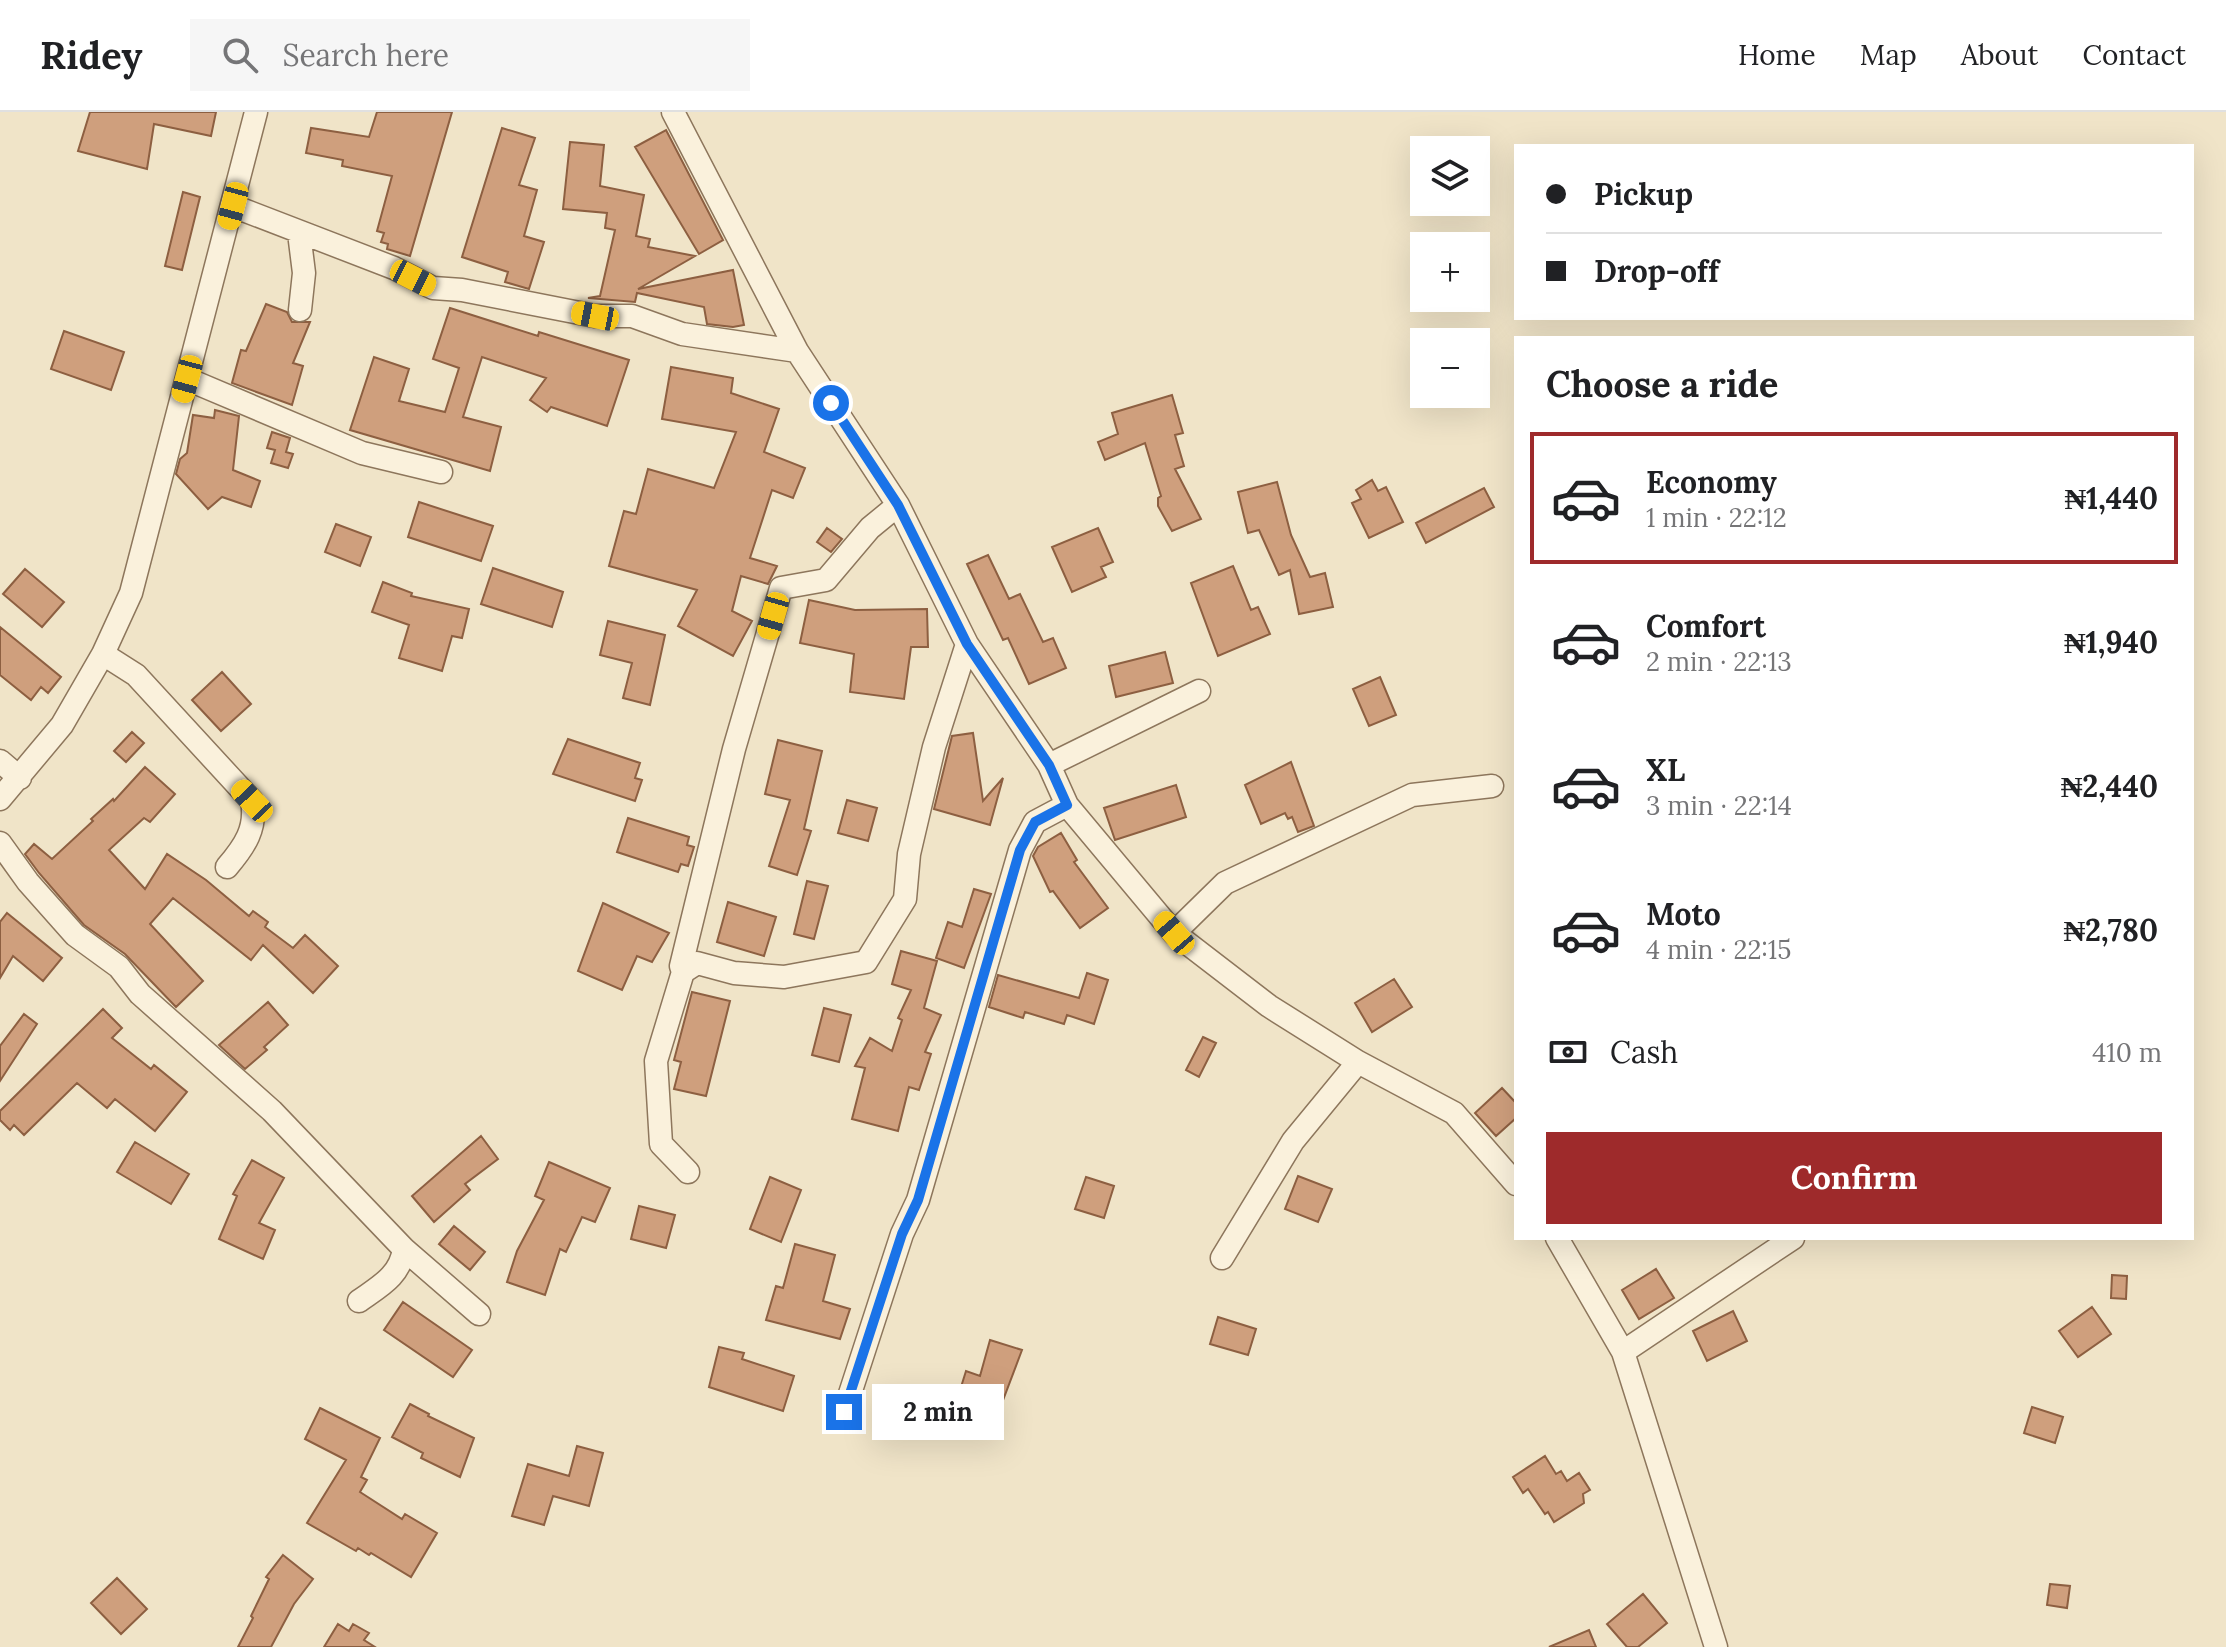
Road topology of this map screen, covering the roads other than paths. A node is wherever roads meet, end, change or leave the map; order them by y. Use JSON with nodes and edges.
{"nodes":[{"id":1,"x":256,"y":112,"type":"edge"},
{"id":2,"x":673,"y":112,"type":"edge"},
{"id":3,"x":233,"y":206,"type":"junction"},
{"id":4,"x":299,"y":233,"type":"junction"},
{"id":5,"x":300,"y":310,"type":"dead end"},
{"id":6,"x":797,"y":351,"type":"junction"},
{"id":7,"x":187,"y":379,"type":"junction"},
{"id":8,"x":441,"y":472,"type":"dead end"},
{"id":9,"x":898,"y":505,"type":"junction"},
{"id":10,"x":967,"y":644,"type":"junction"},
{"id":11,"x":103,"y":654,"type":"junction"},
{"id":12,"x":1199,"y":691,"type":"dead end"},
{"id":13,"x":0,"y":761,"type":"edge"},
{"id":14,"x":1049,"y":765,"type":"junction"},
{"id":15,"x":20,"y":778,"type":"junction"},
{"id":16,"x":1492,"y":786,"type":"dead end"},
{"id":17,"x":0,"y":799,"type":"edge"},
{"id":18,"x":1067,"y":805,"type":"junction"},
{"id":19,"x":0,"y":843,"type":"edge"},
{"id":20,"x":227,"y":867,"type":"dead end"},
{"id":21,"x":1174,"y":933,"type":"junction"},
{"id":22,"x":683,"y":972,"type":"junction"},
{"id":23,"x":1358,"y":1062,"type":"junction"},
{"id":24,"x":688,"y":1172,"type":"dead end"},
{"id":25,"x":1514,"y":1182,"type":"edge"},
{"id":26,"x":1558,"y":1240,"type":"edge"},
{"id":27,"x":1790,"y":1240,"type":"edge"},
{"id":28,"x":404,"y":1249,"type":"junction"},
{"id":29,"x":1222,"y":1258,"type":"dead end"},
{"id":30,"x":359,"y":1301,"type":"dead end"},
{"id":31,"x":479,"y":1314,"type":"dead end"},
{"id":32,"x":1623,"y":1352,"type":"junction"},
{"id":33,"x":844,"y":1412,"type":"dead end"},
{"id":34,"x":1716,"y":1647,"type":"edge"}],
"edges":[{"from":1,"to":3,"type":"street"},
{"from":2,"to":6,"type":"street"},
{"from":3,"to":4,"type":"street"},
{"from":3,"to":7,"type":"street"},
{"from":4,"to":5,"type":"street"},
{"from":4,"to":6,"type":"street"},
{"from":6,"to":9,"type":"street"},
{"from":7,"to":8,"type":"street"},
{"from":7,"to":11,"type":"street"},
{"from":9,"to":10,"type":"street"},
{"from":9,"to":22,"type":"street"},
{"from":10,"to":14,"type":"street"},
{"from":10,"to":22,"type":"street"},
{"from":11,"to":15,"type":"street"},
{"from":11,"to":20,"type":"street"},
{"from":12,"to":14,"type":"street"},
{"from":13,"to":15,"type":"street"},
{"from":14,"to":18,"type":"street"},
{"from":15,"to":17,"type":"street"},
{"from":16,"to":21,"type":"street"},
{"from":18,"to":21,"type":"street"},
{"from":18,"to":33,"type":"street"},
{"from":19,"to":28,"type":"street"},
{"from":21,"to":23,"type":"street"},
{"from":22,"to":24,"type":"street"},
{"from":23,"to":25,"type":"street"},
{"from":23,"to":29,"type":"street"},
{"from":26,"to":32,"type":"street"},
{"from":27,"to":32,"type":"street"},
{"from":28,"to":30,"type":"street"},
{"from":28,"to":31,"type":"street"},
{"from":32,"to":34,"type":"street"}]}
